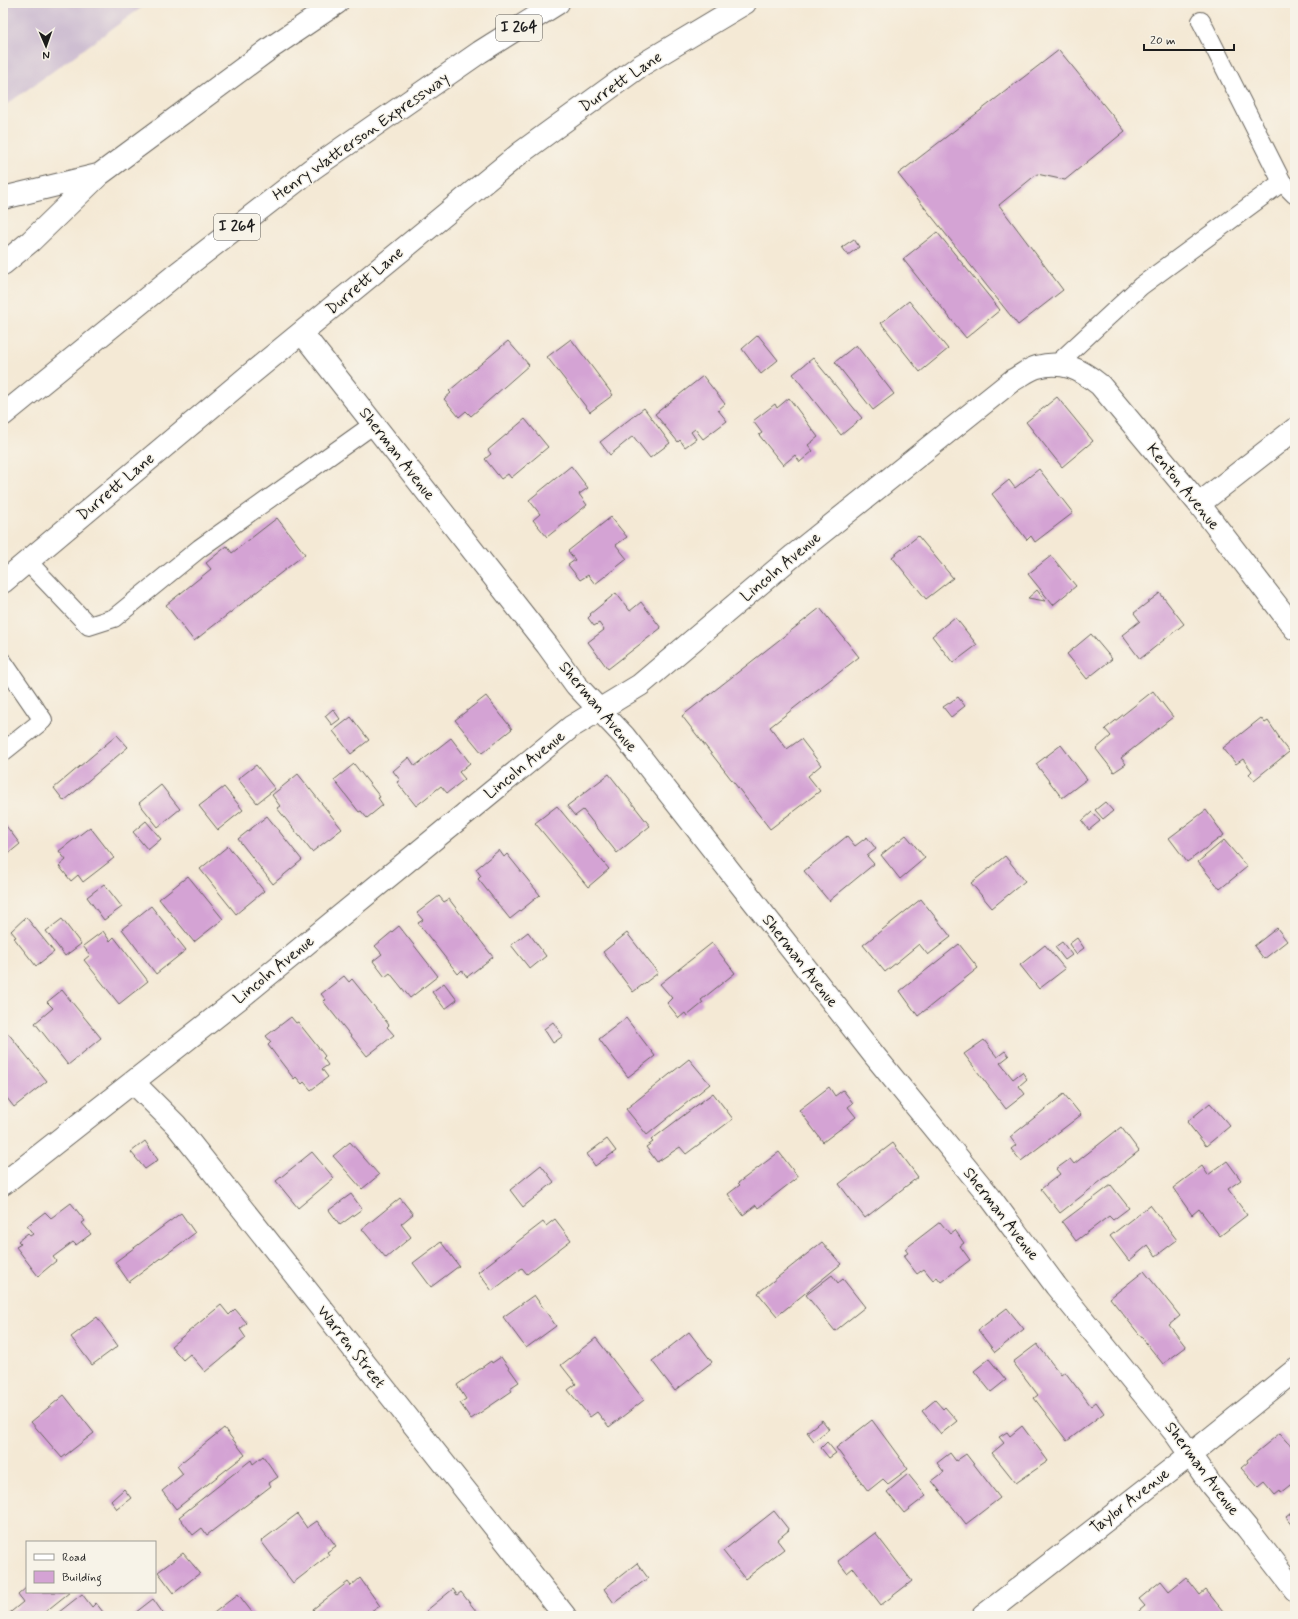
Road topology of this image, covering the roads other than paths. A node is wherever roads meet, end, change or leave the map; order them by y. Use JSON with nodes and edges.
{"nodes":[{"id":1,"x":337,"y":3,"type":"edge"},
{"id":2,"x":558,"y":3,"type":"edge"},
{"id":3,"x":745,"y":3,"type":"edge"},
{"id":4,"x":1201,"y":21,"type":"dead end"},
{"id":5,"x":99,"y":175,"type":"junction"},
{"id":6,"x":1282,"y":182,"type":"junction"},
{"id":7,"x":1295,"y":195,"type":"edge"},
{"id":8,"x":3,"y":198,"type":"edge"},
{"id":9,"x":3,"y":264,"type":"edge"},
{"id":10,"x":302,"y":333,"type":"junction"},
{"id":11,"x":1057,"y":364,"type":"junction"},
{"id":12,"x":3,"y":415,"type":"edge"},
{"id":13,"x":374,"y":424,"type":"junction"},
{"id":14,"x":1295,"y":429,"type":"edge"},
{"id":15,"x":1198,"y":504,"type":"junction"},
{"id":16,"x":27,"y":561,"type":"junction"},
{"id":17,"x":3,"y":582,"type":"edge"},
{"id":18,"x":1295,"y":629,"type":"edge"},
{"id":19,"x":3,"y":662,"type":"edge"},
{"id":20,"x":599,"y":711,"type":"junction"},
{"id":21,"x":3,"y":752,"type":"edge"},
{"id":22,"x":133,"y":1082,"type":"junction"},
{"id":23,"x":3,"y":1184,"type":"edge"},
{"id":24,"x":1295,"y":1370,"type":"edge"},
{"id":25,"x":1190,"y":1455,"type":"junction"},
{"id":26,"x":1295,"y":1590,"type":"edge"},
{"id":27,"x":564,"y":1616,"type":"edge"},
{"id":28,"x":983,"y":1616,"type":"edge"}],
"edges":[{"from":1,"to":5,"type":"main road"},
{"from":2,"to":12,"type":"main road","name":"Henry Watterson Expressway","number":"I 264"},
{"from":3,"to":10,"type":"main road","name":"Durrett Lane"},
{"from":4,"to":6,"type":"lane"},
{"from":5,"to":8,"type":"main road"},
{"from":5,"to":9,"type":"main road"},
{"from":6,"to":7,"type":"lane"},
{"from":6,"to":11,"type":"lane"},
{"from":10,"to":13,"type":"main road","name":"Sherman Avenue"},
{"from":10,"to":16,"type":"main road","name":"Durrett Lane"},
{"from":11,"to":15,"type":"main road","name":"Kenton Avenue"},
{"from":11,"to":20,"type":"main road","name":"Lincoln Avenue"},
{"from":13,"to":16,"type":"lane"},
{"from":13,"to":20,"type":"main road","name":"Sherman Avenue"},
{"from":14,"to":15,"type":"main road"},
{"from":15,"to":18,"type":"main road","name":"Kenton Avenue"},
{"from":16,"to":17,"type":"main road","name":"Durrett Lane"},
{"from":19,"to":21,"type":"lane"},
{"from":20,"to":22,"type":"main road","name":"Lincoln Avenue"},
{"from":20,"to":25,"type":"main road","name":"Sherman Avenue"},
{"from":22,"to":23,"type":"main road","name":"Lincoln Avenue"},
{"from":22,"to":27,"type":"main road","name":"Warren Street"},
{"from":24,"to":25,"type":"main road","name":"Taylor Avenue"},
{"from":25,"to":26,"type":"main road","name":"Sherman Avenue"},
{"from":25,"to":28,"type":"main road","name":"Taylor Avenue"}]}
